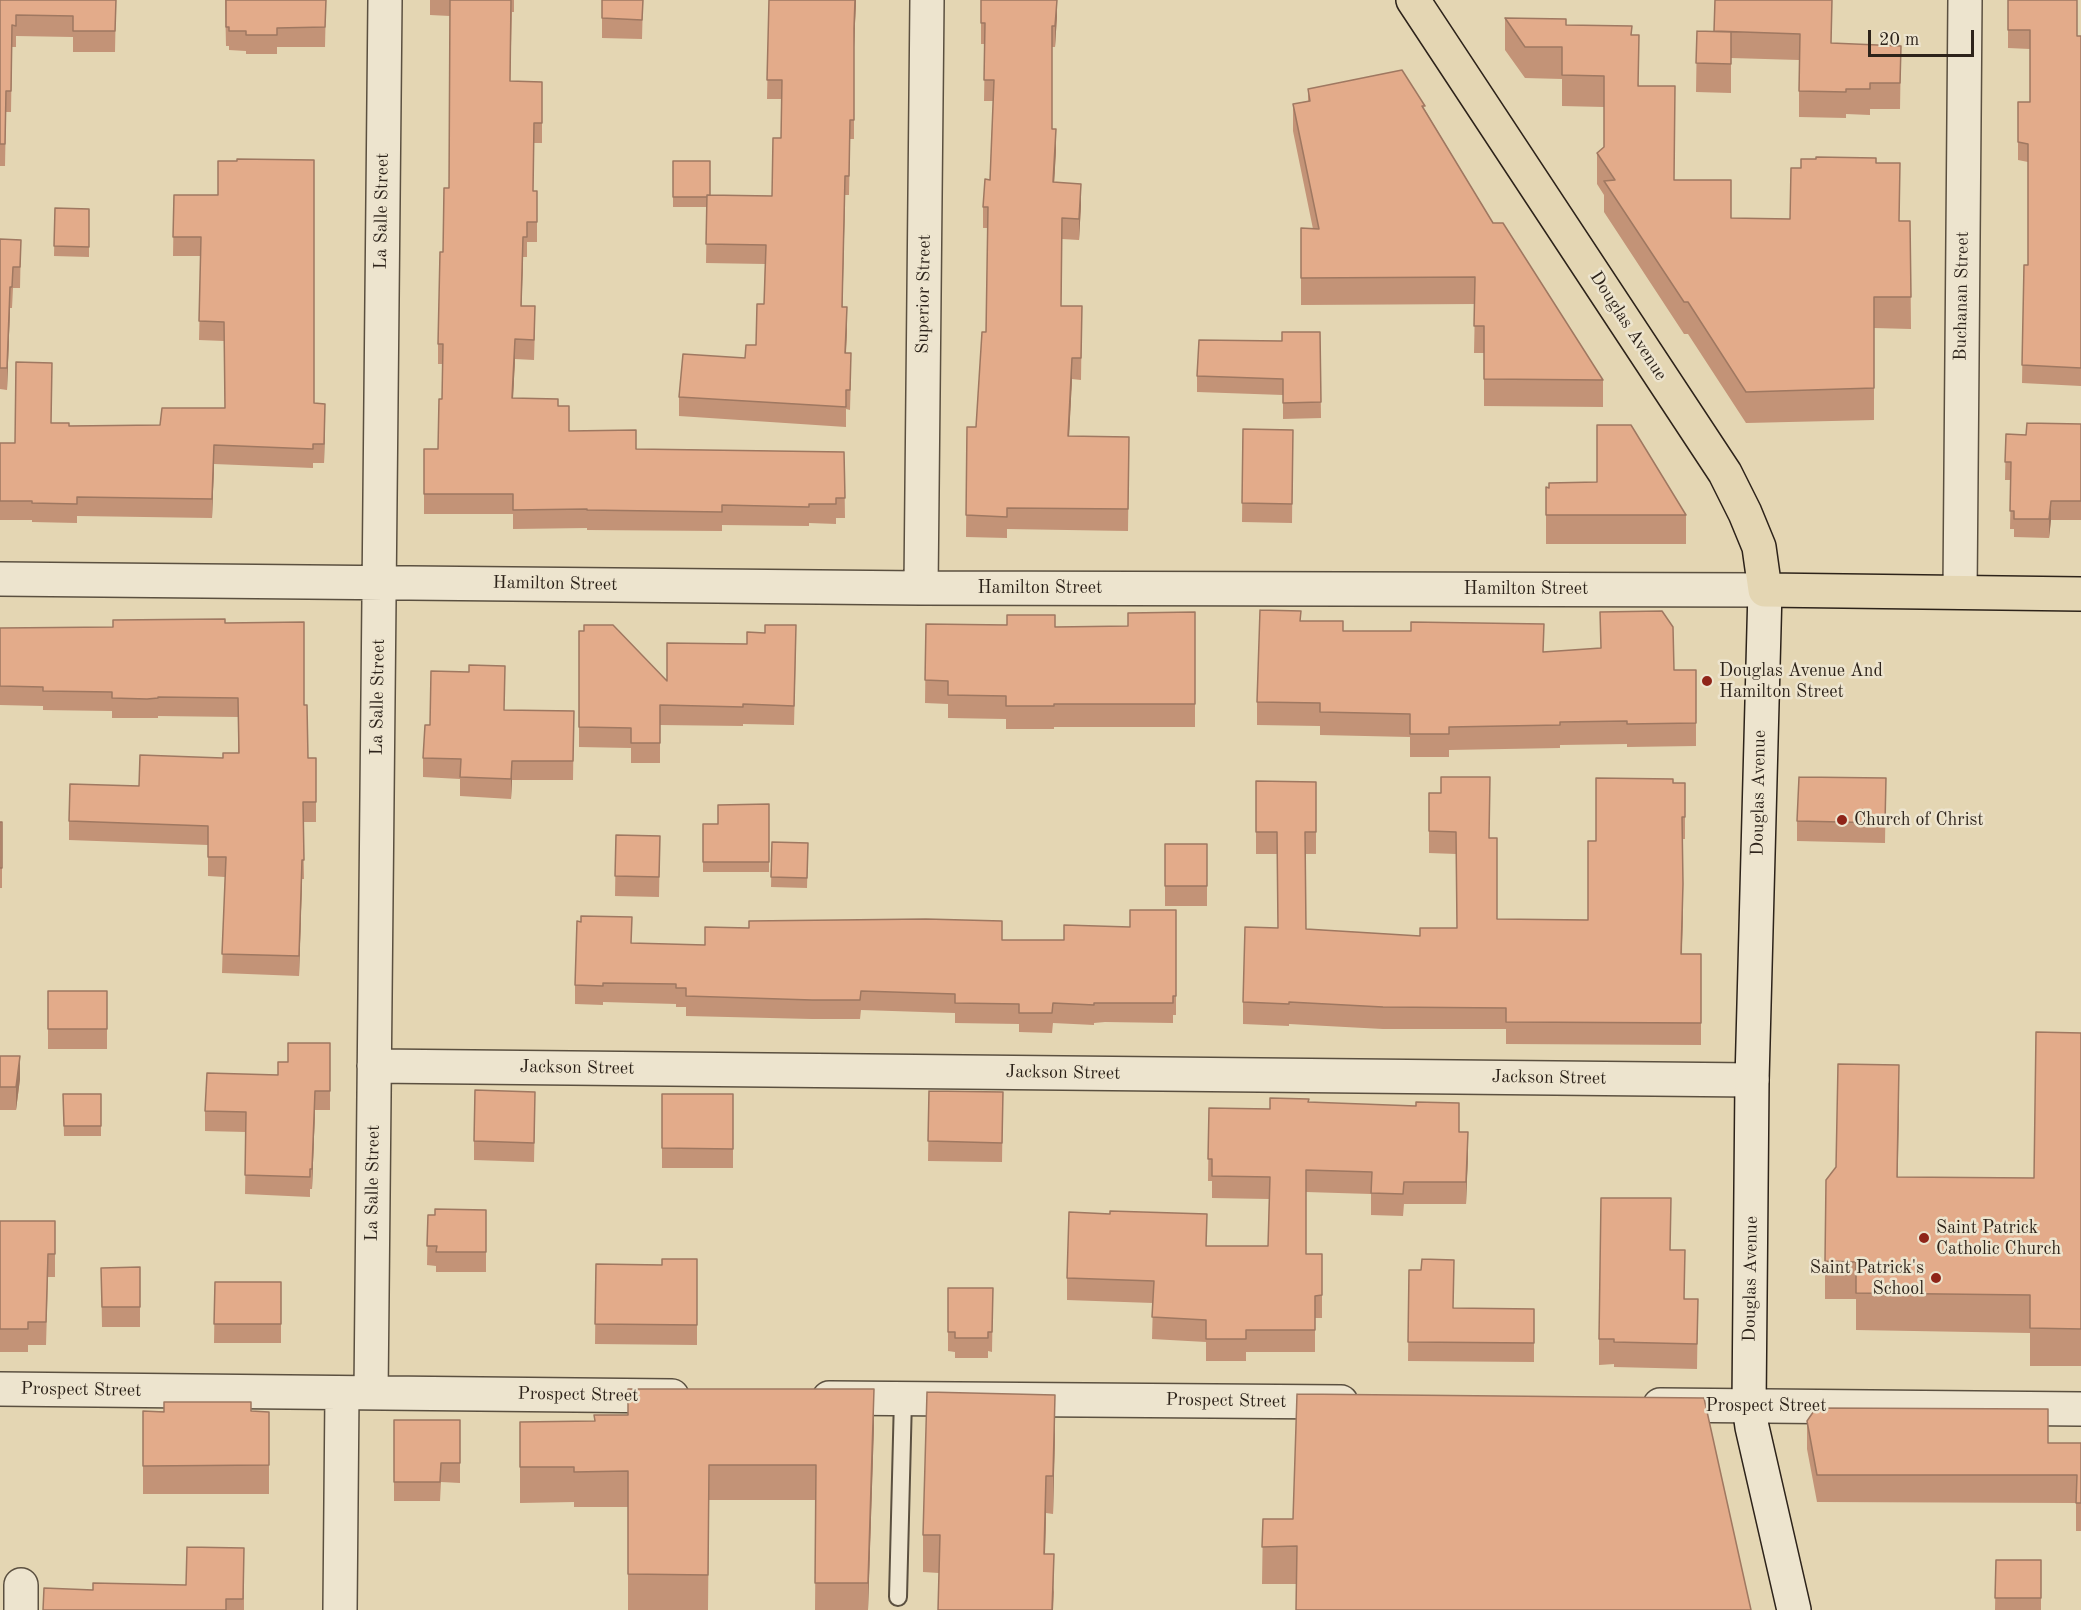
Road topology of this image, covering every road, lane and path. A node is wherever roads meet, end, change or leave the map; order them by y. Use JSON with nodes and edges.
{"nodes":[{"id":1,"x":385,"y":0,"type":"edge"},
{"id":2,"x":927,"y":0,"type":"edge"},
{"id":3,"x":1413,"y":0,"type":"edge"},
{"id":4,"x":1965,"y":0,"type":"edge"},
{"id":5,"x":0,"y":579,"type":"edge"},
{"id":6,"x":379,"y":582,"type":"junction"},
{"id":7,"x":921,"y":588,"type":"junction"},
{"id":8,"x":1765,"y":590,"type":"junction"},
{"id":9,"x":1960,"y":592,"type":"junction"},
{"id":10,"x":2081,"y":594,"type":"edge"},
{"id":11,"x":374,"y":1066,"type":"junction"},
{"id":12,"x":1752,"y":1080,"type":"junction"},
{"id":13,"x":0,"y":1389,"type":"edge"},
{"id":14,"x":356,"y":1393,"type":"junction"},
{"id":15,"x":699,"y":1396,"type":"edge"},
{"id":16,"x":795,"y":1397,"type":"edge"},
{"id":17,"x":903,"y":1398,"type":"junction"},
{"id":18,"x":1369,"y":1402,"type":"edge"},
{"id":19,"x":1632,"y":1405,"type":"edge"},
{"id":20,"x":1749,"y":1406,"type":"junction"},
{"id":21,"x":2081,"y":1409,"type":"edge"},
{"id":22,"x":898,"y":1597,"type":"dead end"},
{"id":23,"x":340,"y":1610,"type":"edge"},
{"id":24,"x":1794,"y":1610,"type":"edge"}],
"edges":[{"from":1,"to":6,"type":"street","name":"La Salle Street"},
{"from":2,"to":7,"type":"street","name":"Superior Street"},
{"from":3,"to":8,"type":"main road","name":"Douglas Avenue"},
{"from":4,"to":9,"type":"street","name":"Buchanan Street"},
{"from":5,"to":6,"type":"street","name":"Hamilton Street"},
{"from":6,"to":7,"type":"street","name":"Hamilton Street"},
{"from":6,"to":11,"type":"street","name":"La Salle Street"},
{"from":7,"to":8,"type":"street","name":"Hamilton Street"},
{"from":8,"to":9,"type":"main road","name":"Hamilton Street"},
{"from":8,"to":12,"type":"street","name":"Douglas Avenue"},
{"from":9,"to":10,"type":"main road","name":"Hamilton Street"},
{"from":11,"to":12,"type":"street","name":"Jackson Street"},
{"from":11,"to":14,"type":"street","name":"La Salle Street"},
{"from":12,"to":20,"type":"street","name":"Douglas Avenue"},
{"from":13,"to":14,"type":"street","name":"Prospect Street"},
{"from":14,"to":15,"type":"street","name":"Prospect Street"},
{"from":14,"to":23,"type":"street","name":"La Salle Street"},
{"from":16,"to":17,"type":"street","name":"Prospect Street"},
{"from":17,"to":18,"type":"street","name":"Prospect Street"},
{"from":17,"to":22,"type":"lane"},
{"from":19,"to":20,"type":"street","name":"Prospect Street"},
{"from":20,"to":21,"type":"street","name":"Prospect Street"},
{"from":20,"to":24,"type":"street","name":"Douglas Avenue"}]}
